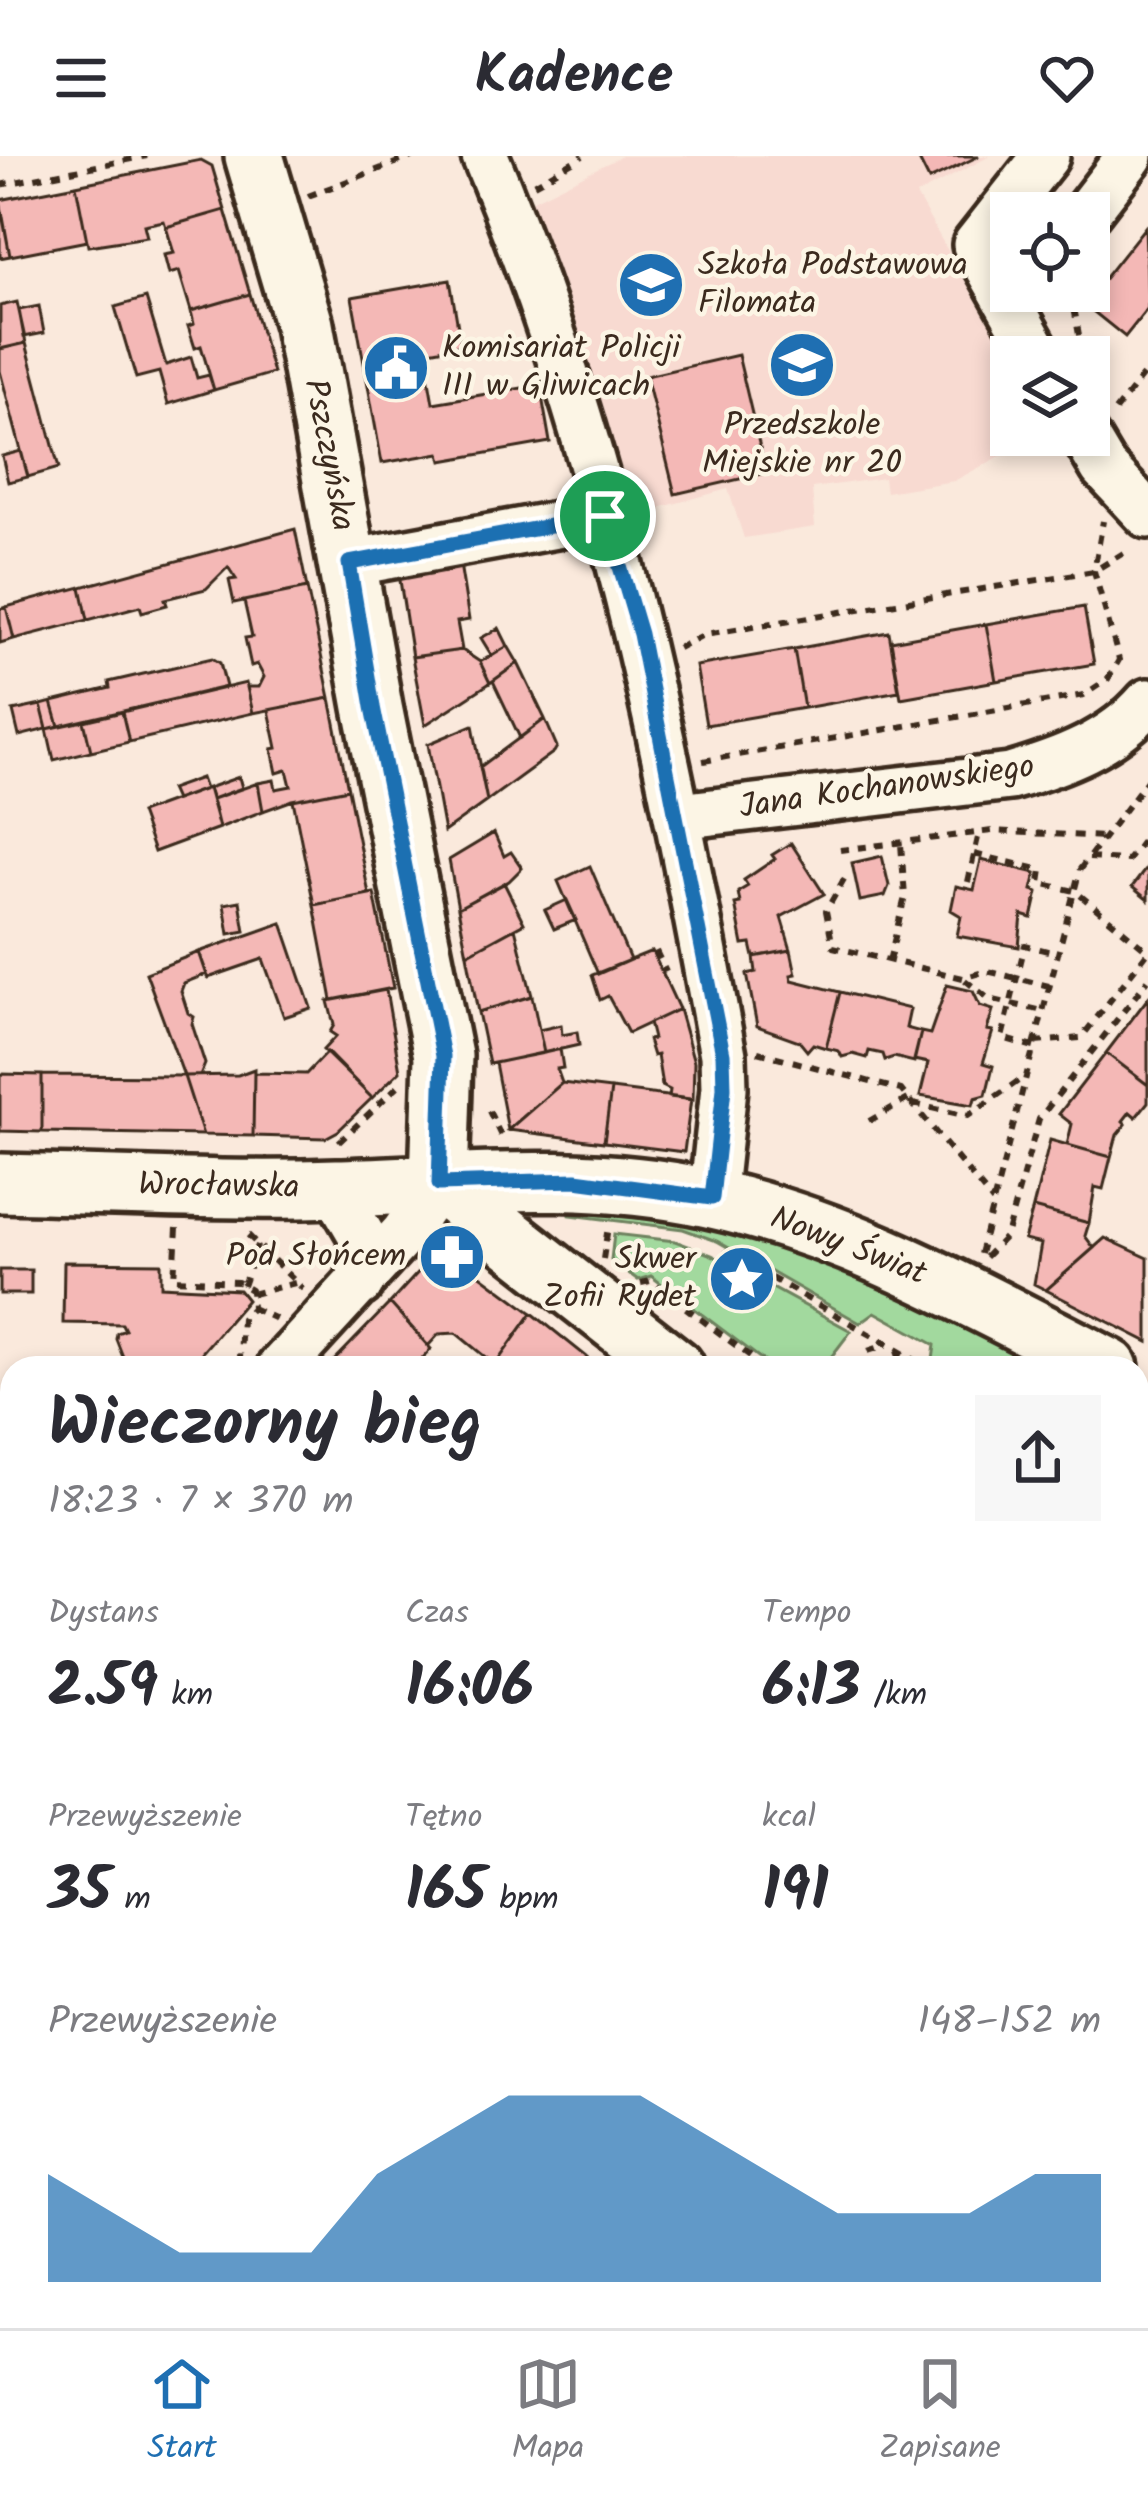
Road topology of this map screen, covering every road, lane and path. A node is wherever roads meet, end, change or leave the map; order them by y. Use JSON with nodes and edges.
{"nodes":[{"id":1,"x":147,"y":156,"type":"edge"},
{"id":2,"x":414,"y":156,"type":"edge"},
{"id":3,"x":485,"y":156,"type":"edge"},
{"id":4,"x":1046,"y":156,"type":"edge"},
{"id":5,"x":1130,"y":156,"type":"edge"},
{"id":6,"x":277,"y":169,"type":"edge"},
{"id":7,"x":0,"y":184,"type":"edge"},
{"id":8,"x":1018,"y":192,"type":"edge"},
{"id":9,"x":1102,"y":192,"type":"edge"},
{"id":10,"x":990,"y":227,"type":"edge"},
{"id":11,"x":990,"y":263,"type":"edge"},
{"id":12,"x":1096,"y":456,"type":"edge"},
{"id":13,"x":1148,"y":515,"type":"edge"},
{"id":14,"x":605,"y":516,"type":"junction"},
{"id":15,"x":1148,"y":538,"type":"edge"},
{"id":16,"x":349,"y":563,"type":"junction"},
{"id":17,"x":1094,"y":571,"type":"junction"},
{"id":18,"x":674,"y":653,"type":"dead end"},
{"id":19,"x":1147,"y":707,"type":"edge"},
{"id":20,"x":695,"y":762,"type":"dead end"},
{"id":21,"x":1148,"y":779,"type":"edge"},
{"id":22,"x":679,"y":816,"type":"junction"},
{"id":23,"x":979,"y":833,"type":"junction"},
{"id":24,"x":1148,"y":833,"type":"edge"},
{"id":25,"x":1104,"y":837,"type":"junction"},
{"id":26,"x":901,"y":844,"type":"junction"},
{"id":27,"x":840,"y":850,"type":"dead end"},
{"id":28,"x":974,"y":854,"type":"junction"},
{"id":29,"x":1089,"y":858,"type":"junction"},
{"id":30,"x":844,"y":879,"type":"dead end"},
{"id":31,"x":968,"y":882,"type":"dead end"},
{"id":32,"x":1075,"y":891,"type":"junction"},
{"id":33,"x":1148,"y":951,"type":"edge"},
{"id":34,"x":1059,"y":954,"type":"junction"},
{"id":35,"x":889,"y":961,"type":"junction"},
{"id":36,"x":964,"y":978,"type":"junction"},
{"id":37,"x":1017,"y":978,"type":"junction"},
{"id":38,"x":1148,"y":980,"type":"edge"},
{"id":39,"x":1050,"y":986,"type":"junction"},
{"id":40,"x":1010,"y":1004,"type":"junction"},
{"id":41,"x":1043,"y":1011,"type":"junction"},
{"id":42,"x":1035,"y":1045,"type":"junction"},
{"id":43,"x":759,"y":1052,"type":"dead end"},
{"id":44,"x":1027,"y":1075,"type":"junction"},
{"id":45,"x":910,"y":1101,"type":"junction"},
{"id":46,"x":487,"y":1105,"type":"dead end"},
{"id":47,"x":869,"y":1121,"type":"dead end"},
{"id":48,"x":514,"y":1141,"type":"dead end"},
{"id":49,"x":0,"y":1183,"type":"edge"},
{"id":50,"x":439,"y":1184,"type":"junction"},
{"id":51,"x":334,"y":1188,"type":"junction"},
{"id":52,"x":994,"y":1203,"type":"junction"},
{"id":53,"x":178,"y":1220,"type":"dead end"},
{"id":54,"x":714,"y":1223,"type":"junction"},
{"id":55,"x":238,"y":1225,"type":"dead end"},
{"id":56,"x":628,"y":1229,"type":"dead end"},
{"id":57,"x":257,"y":1245,"type":"junction"},
{"id":58,"x":619,"y":1273,"type":"dead end"},
{"id":59,"x":296,"y":1283,"type":"junction"},
{"id":60,"x":360,"y":1283,"type":"junction"},
{"id":61,"x":243,"y":1286,"type":"junction"},
{"id":62,"x":634,"y":1286,"type":"dead end"},
{"id":63,"x":252,"y":1294,"type":"junction"},
{"id":64,"x":310,"y":1295,"type":"dead end"},
{"id":65,"x":252,"y":1308,"type":"junction"},
{"id":66,"x":282,"y":1346,"type":"edge"},
{"id":67,"x":892,"y":1347,"type":"junction"},
{"id":68,"x":240,"y":1356,"type":"edge"},
{"id":69,"x":660,"y":1356,"type":"edge"},
{"id":70,"x":750,"y":1356,"type":"edge"},
{"id":71,"x":865,"y":1356,"type":"edge"},
{"id":72,"x":901,"y":1356,"type":"edge"},
{"id":73,"x":908,"y":1356,"type":"edge"},
{"id":74,"x":1084,"y":1356,"type":"edge"}],
"edges":[{"from":1,"to":7,"type":"path"},
{"from":2,"to":6,"type":"path"},
{"from":3,"to":14,"type":"street"},
{"from":4,"to":8,"type":"street"},
{"from":5,"to":9,"type":"street"},
{"from":6,"to":16,"type":"main road","name":"Pszczyńska"},
{"from":10,"to":11,"type":"street"},
{"from":12,"to":13,"type":"street"},
{"from":14,"to":16,"type":"street"},
{"from":14,"to":22,"type":"street"},
{"from":15,"to":17,"type":"path"},
{"from":16,"to":50,"type":"main road","name":"Pszczyńska"},
{"from":17,"to":18,"type":"path"},
{"from":17,"to":20,"type":"path"},
{"from":19,"to":22,"type":"street","name":"Jana Kochanowskiego"},
{"from":21,"to":25,"type":"path"},
{"from":22,"to":54,"type":"street"},
{"from":23,"to":25,"type":"path"},
{"from":23,"to":26,"type":"path"},
{"from":23,"to":28,"type":"path"},
{"from":24,"to":29,"type":"path"},
{"from":25,"to":29,"type":"path"},
{"from":26,"to":27,"type":"path"},
{"from":26,"to":35,"type":"path"},
{"from":28,"to":31,"type":"path"},
{"from":28,"to":32,"type":"path"},
{"from":29,"to":32,"type":"path"},
{"from":30,"to":35,"type":"path"},
{"from":32,"to":33,"type":"path"},
{"from":32,"to":34,"type":"path"},
{"from":33,"to":42,"type":"path"},
{"from":34,"to":37,"type":"path"},
{"from":34,"to":39,"type":"path"},
{"from":35,"to":36,"type":"path"},
{"from":36,"to":37,"type":"path"},
{"from":36,"to":40,"type":"path"},
{"from":37,"to":39,"type":"path"},
{"from":37,"to":40,"type":"path"},
{"from":38,"to":52,"type":"path"},
{"from":39,"to":41,"type":"path"},
{"from":40,"to":41,"type":"path"},
{"from":40,"to":42,"type":"path"},
{"from":41,"to":42,"type":"path"},
{"from":42,"to":44,"type":"path"},
{"from":43,"to":45,"type":"path"},
{"from":44,"to":45,"type":"path"},
{"from":44,"to":52,"type":"path"},
{"from":45,"to":47,"type":"path"},
{"from":45,"to":52,"type":"path"},
{"from":46,"to":48,"type":"path"},
{"from":49,"to":51,"type":"main road","name":"Wrocławska"},
{"from":50,"to":51,"type":"main road","name":"Wrocławska"},
{"from":50,"to":54,"type":"main road","name":"Nowy Świat"},
{"from":50,"to":60,"type":"street"},
{"from":50,"to":69,"type":"main road"},
{"from":51,"to":60,"type":"street"},
{"from":53,"to":61,"type":"path"},
{"from":54,"to":67,"type":"path"},
{"from":54,"to":74,"type":"main road","name":"Nowy Świat"},
{"from":55,"to":57,"type":"path"},
{"from":56,"to":58,"type":"path"},
{"from":57,"to":59,"type":"path"},
{"from":57,"to":61,"type":"path"},
{"from":59,"to":63,"type":"path"},
{"from":59,"to":64,"type":"path"},
{"from":60,"to":66,"type":"street"},
{"from":61,"to":63,"type":"path"},
{"from":62,"to":70,"type":"path"},
{"from":63,"to":65,"type":"path"},
{"from":65,"to":66,"type":"path"},
{"from":65,"to":68,"type":"path"},
{"from":67,"to":71,"type":"path"},
{"from":67,"to":72,"type":"path"},
{"from":67,"to":73,"type":"path"}]}
